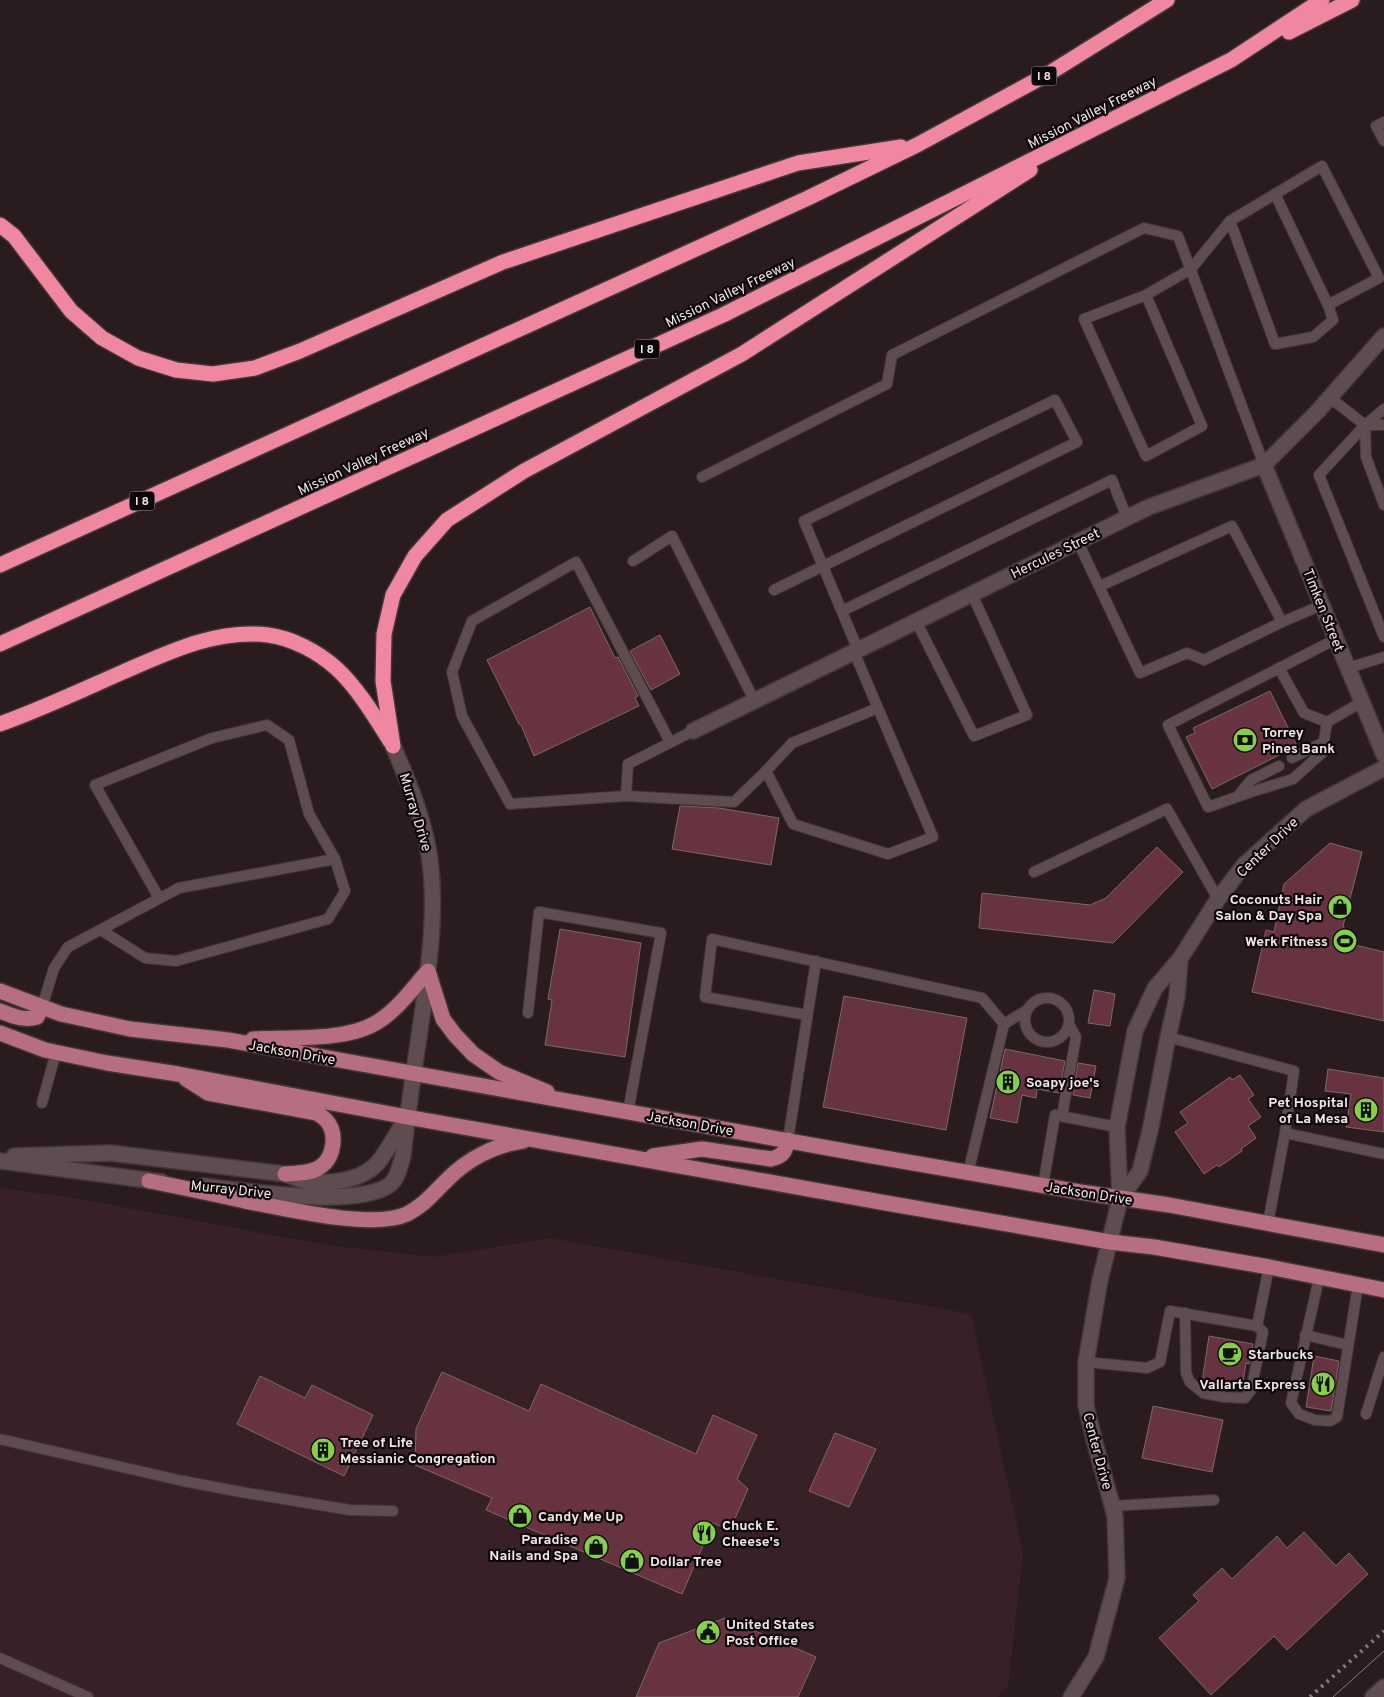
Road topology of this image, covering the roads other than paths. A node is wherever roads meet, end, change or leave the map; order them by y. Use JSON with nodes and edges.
{"nodes":[{"id":1,"x":1167,"y":0,"type":"edge"},
{"id":2,"x":1322,"y":0,"type":"edge"},
{"id":3,"x":1352,"y":0,"type":"edge"},
{"id":4,"x":1231,"y":60,"type":"junction"},
{"id":5,"x":1384,"y":122,"type":"edge"},
{"id":6,"x":1099,"y":127,"type":"junction"},
{"id":7,"x":1384,"y":141,"type":"edge"},
{"id":8,"x":917,"y":144,"type":"junction"},
{"id":9,"x":1275,"y":194,"type":"junction"},
{"id":10,"x":1230,"y":221,"type":"junction"},
{"id":11,"x":0,"y":225,"type":"edge"},
{"id":12,"x":1191,"y":269,"type":"junction"},
{"id":13,"x":1146,"y":295,"type":"junction"},
{"id":14,"x":1328,"y":305,"type":"junction"},
{"id":15,"x":1384,"y":336,"type":"edge"},
{"id":16,"x":1329,"y":397,"type":"junction"},
{"id":17,"x":1384,"y":410,"type":"edge"},
{"id":18,"x":1365,"y":425,"type":"junction"},
{"id":19,"x":1384,"y":425,"type":"edge"},
{"id":20,"x":1264,"y":465,"type":"junction"},
{"id":21,"x":702,"y":477,"type":"dead end"},
{"id":22,"x":1384,"y":504,"type":"edge"},
{"id":23,"x":1127,"y":518,"type":"junction"},
{"id":24,"x":1078,"y":542,"type":"junction"},
{"id":25,"x":633,"y":561,"type":"dead end"},
{"id":26,"x":0,"y":565,"type":"edge"},
{"id":27,"x":823,"y":566,"type":"junction"},
{"id":28,"x":1100,"y":586,"type":"junction"},
{"id":29,"x":774,"y":590,"type":"dead end"},
{"id":30,"x":972,"y":594,"type":"junction"},
{"id":31,"x":1322,"y":605,"type":"junction"},
{"id":32,"x":842,"y":611,"type":"junction"},
{"id":33,"x":916,"y":621,"type":"junction"},
{"id":34,"x":1282,"y":622,"type":"junction"},
{"id":35,"x":1384,"y":637,"type":"edge"},
{"id":36,"x":1336,"y":639,"type":"junction"},
{"id":37,"x":0,"y":644,"type":"edge"},
{"id":38,"x":856,"y":651,"type":"junction"},
{"id":39,"x":1384,"y":657,"type":"edge"},
{"id":40,"x":1279,"y":668,"type":"junction"},
{"id":41,"x":1348,"y":668,"type":"junction"},
{"id":42,"x":754,"y":700,"type":"junction"},
{"id":43,"x":1362,"y":702,"type":"junction"},
{"id":44,"x":878,"y":708,"type":"junction"},
{"id":45,"x":1326,"y":722,"type":"junction"},
{"id":46,"x":0,"y":724,"type":"edge"},
{"id":47,"x":693,"y":730,"type":"joint"},
{"id":48,"x":670,"y":742,"type":"junction"},
{"id":49,"x":1324,"y":742,"type":"junction"},
{"id":50,"x":393,"y":746,"type":"junction"},
{"id":51,"x":1384,"y":755,"type":"edge"},
{"id":52,"x":1292,"y":758,"type":"dead end"},
{"id":53,"x":1279,"y":766,"type":"dead end"},
{"id":54,"x":1384,"y":768,"type":"edge"},
{"id":55,"x":766,"y":771,"type":"junction"},
{"id":56,"x":626,"y":796,"type":"junction"},
{"id":57,"x":1237,"y":797,"type":"junction"},
{"id":58,"x":336,"y":859,"type":"junction"},
{"id":59,"x":1034,"y":872,"type":"dead end"},
{"id":60,"x":159,"y":898,"type":"junction"},
{"id":61,"x":1218,"y":899,"type":"junction"},
{"id":62,"x":101,"y":930,"type":"junction"},
{"id":63,"x":1180,"y":959,"type":"junction"},
{"id":64,"x":816,"y":961,"type":"junction"},
{"id":65,"x":428,"y":971,"type":"junction"},
{"id":66,"x":0,"y":991,"type":"edge"},
{"id":67,"x":42,"y":1007,"type":"junction"},
{"id":68,"x":1027,"y":1010,"type":"junction"},
{"id":69,"x":0,"y":1011,"type":"edge"},
{"id":70,"x":528,"y":1013,"type":"dead end"},
{"id":71,"x":807,"y":1015,"type":"junction"},
{"id":72,"x":1004,"y":1024,"type":"junction"},
{"id":73,"x":1069,"y":1024,"type":"junction"},
{"id":74,"x":0,"y":1033,"type":"edge"},
{"id":75,"x":1168,"y":1037,"type":"junction"},
{"id":76,"x":228,"y":1040,"type":"junction"},
{"id":77,"x":56,"y":1052,"type":"junction"},
{"id":78,"x":178,"y":1074,"type":"junction"},
{"id":79,"x":414,"y":1074,"type":"junction"},
{"id":80,"x":42,"y":1103,"type":"dead end"},
{"id":81,"x":574,"y":1103,"type":"junction"},
{"id":82,"x":628,"y":1112,"type":"junction"},
{"id":83,"x":1062,"y":1116,"type":"junction"},
{"id":84,"x":407,"y":1117,"type":"junction"},
{"id":85,"x":1117,"y":1127,"type":"junction"},
{"id":86,"x":1284,"y":1133,"type":"junction"},
{"id":87,"x":535,"y":1139,"type":"junction"},
{"id":88,"x":788,"y":1140,"type":"junction"},
{"id":89,"x":1384,"y":1154,"type":"edge"},
{"id":90,"x":0,"y":1156,"type":"edge"},
{"id":91,"x":642,"y":1158,"type":"junction"},
{"id":92,"x":0,"y":1161,"type":"edge"},
{"id":93,"x":968,"y":1172,"type":"junction"},
{"id":94,"x":285,"y":1174,"type":"junction"},
{"id":95,"x":148,"y":1181,"type":"junction"},
{"id":96,"x":1043,"y":1186,"type":"junction"},
{"id":97,"x":1120,"y":1199,"type":"junction"},
{"id":98,"x":1268,"y":1223,"type":"junction"},
{"id":99,"x":1110,"y":1242,"type":"junction"},
{"id":100,"x":1384,"y":1245,"type":"edge"},
{"id":101,"x":1269,"y":1267,"type":"junction"},
{"id":102,"x":1319,"y":1278,"type":"junction"},
{"id":103,"x":1358,"y":1285,"type":"junction"},
{"id":104,"x":1384,"y":1290,"type":"edge"},
{"id":105,"x":1185,"y":1313,"type":"junction"},
{"id":106,"x":1257,"y":1326,"type":"junction"},
{"id":107,"x":1306,"y":1335,"type":"junction"},
{"id":108,"x":1348,"y":1345,"type":"junction"},
{"id":109,"x":1086,"y":1362,"type":"junction"},
{"id":110,"x":1383,"y":1362,"type":"edge"},
{"id":111,"x":1366,"y":1414,"type":"dead end"},
{"id":112,"x":0,"y":1439,"type":"edge"},
{"id":113,"x":1214,"y":1500,"type":"dead end"},
{"id":114,"x":1113,"y":1506,"type":"junction"},
{"id":115,"x":392,"y":1511,"type":"dead end"},
{"id":116,"x":0,"y":1658,"type":"edge"},
{"id":117,"x":88,"y":1697,"type":"edge"},
{"id":118,"x":1071,"y":1697,"type":"edge"}],
"edges":[{"from":1,"to":8,"type":"highway","number":"I 8"},
{"from":2,"to":4,"type":"highway","name":"Mission Valley Freeway","number":"I 8"},
{"from":3,"to":4,"type":"highway"},
{"from":4,"to":6,"type":"highway","name":"Mission Valley Freeway","number":"I 8"},
{"from":5,"to":7,"type":"lane"},
{"from":6,"to":37,"type":"highway","name":"Mission Valley Freeway","number":"I 8"},
{"from":6,"to":50,"type":"highway"},
{"from":8,"to":11,"type":"highway"},
{"from":8,"to":26,"type":"highway","number":"I 8"},
{"from":9,"to":10,"type":"lane"},
{"from":9,"to":14,"type":"lane"},
{"from":9,"to":14,"type":"lane"},
{"from":10,"to":12,"type":"lane"},
{"from":10,"to":14,"type":"lane"},
{"from":12,"to":13,"type":"lane"},
{"from":12,"to":20,"type":"lane"},
{"from":12,"to":21,"type":"lane"},
{"from":13,"to":13,"type":"lane"},
{"from":15,"to":16,"type":"main road","name":"Hercules Street"},
{"from":16,"to":18,"type":"lane"},
{"from":16,"to":20,"type":"main road","name":"Hercules Street"},
{"from":17,"to":18,"type":"lane"},
{"from":18,"to":19,"type":"lane"},
{"from":18,"to":22,"type":"lane"},
{"from":18,"to":35,"type":"lane"},
{"from":20,"to":23,"type":"main road","name":"Hercules Street"},
{"from":20,"to":31,"type":"main road","name":"Timken Street"},
{"from":23,"to":24,"type":"main road","name":"Hercules Street"},
{"from":23,"to":32,"type":"lane"},
{"from":24,"to":28,"type":"lane"},
{"from":24,"to":30,"type":"main road","name":"Hercules Street"},
{"from":25,"to":42,"type":"lane"},
{"from":27,"to":27,"type":"lane"},
{"from":27,"to":29,"type":"lane"},
{"from":27,"to":32,"type":"lane"},
{"from":28,"to":34,"type":"lane"},
{"from":28,"to":34,"type":"lane"},
{"from":30,"to":33,"type":"main road","name":"Hercules Street"},
{"from":30,"to":33,"type":"lane"},
{"from":31,"to":34,"type":"lane"},
{"from":31,"to":36,"type":"main road","name":"Timken Street"},
{"from":32,"to":38,"type":"lane"},
{"from":33,"to":38,"type":"main road","name":"Hercules Street"},
{"from":36,"to":40,"type":"lane"},
{"from":36,"to":41,"type":"main road","name":"Timken Street"},
{"from":38,"to":42,"type":"main road","name":"Hercules Street"},
{"from":38,"to":44,"type":"lane"},
{"from":39,"to":41,"type":"lane"},
{"from":40,"to":45,"type":"lane"},
{"from":40,"to":57,"type":"lane"},
{"from":41,"to":43,"type":"main road","name":"Timken Street"},
{"from":42,"to":47,"type":"main road","name":"Hercules Street"},
{"from":43,"to":45,"type":"lane"},
{"from":43,"to":51,"type":"main road","name":"Timken Street"},
{"from":44,"to":55,"type":"lane"},
{"from":44,"to":55,"type":"lane"},
{"from":45,"to":49,"type":"lane"},
{"from":46,"to":50,"type":"highway"},
{"from":47,"to":48,"type":"lane"},
{"from":48,"to":56,"type":"lane"},
{"from":48,"to":56,"type":"lane"},
{"from":49,"to":52,"type":"lane"},
{"from":49,"to":57,"type":"lane"},
{"from":50,"to":65,"type":"main road","name":"Murray Drive"},
{"from":53,"to":57,"type":"lane"},
{"from":54,"to":61,"type":"main road","name":"Center Drive"},
{"from":55,"to":56,"type":"lane"},
{"from":58,"to":60,"type":"lane"},
{"from":58,"to":60,"type":"lane"},
{"from":58,"to":62,"type":"lane"},
{"from":59,"to":61,"type":"lane"},
{"from":60,"to":62,"type":"lane"},
{"from":61,"to":63,"type":"main road","name":"Center Drive"},
{"from":62,"to":67,"type":"lane"},
{"from":63,"to":75,"type":"main road","name":"Center Drive"},
{"from":63,"to":85,"type":"main road","name":"Center Drive"},
{"from":64,"to":71,"type":"lane"},
{"from":64,"to":71,"type":"lane"},
{"from":64,"to":72,"type":"lane"},
{"from":65,"to":76,"type":"main road"},
{"from":65,"to":79,"type":"main road","name":"Murray Drive"},
{"from":65,"to":81,"type":"main road"},
{"from":66,"to":67,"type":"main road","name":"Jackson Drive"},
{"from":67,"to":69,"type":"main road"},
{"from":67,"to":76,"type":"main road","name":"Jackson Drive"},
{"from":68,"to":72,"type":"lane"},
{"from":68,"to":73,"type":"lane"},
{"from":68,"to":73,"type":"lane"},
{"from":70,"to":82,"type":"lane"},
{"from":71,"to":88,"type":"lane"},
{"from":72,"to":93,"type":"lane"},
{"from":73,"to":83,"type":"lane"},
{"from":74,"to":77,"type":"main road"},
{"from":75,"to":86,"type":"lane"},
{"from":75,"to":97,"type":"main road","name":"Center Drive"},
{"from":76,"to":79,"type":"main road","name":"Jackson Drive"},
{"from":77,"to":78,"type":"main road"},
{"from":77,"to":80,"type":"lane"},
{"from":78,"to":84,"type":"main road"},
{"from":78,"to":94,"type":"main road"},
{"from":79,"to":81,"type":"main road","name":"Jackson Drive"},
{"from":79,"to":84,"type":"main road","name":"Murray Drive"},
{"from":81,"to":82,"type":"main road","name":"Jackson Drive"},
{"from":82,"to":88,"type":"main road","name":"Jackson Drive"},
{"from":83,"to":85,"type":"lane"},
{"from":83,"to":96,"type":"lane"},
{"from":84,"to":87,"type":"main road"},
{"from":84,"to":94,"type":"main road","name":"Murray Drive"},
{"from":84,"to":95,"type":"main road","name":"Murray Drive"},
{"from":85,"to":97,"type":"main road","name":"Center Drive"},
{"from":86,"to":89,"type":"lane"},
{"from":86,"to":98,"type":"lane"},
{"from":87,"to":91,"type":"main road"},
{"from":87,"to":95,"type":"main road"},
{"from":88,"to":91,"type":"main road"},
{"from":88,"to":93,"type":"main road","name":"Jackson Drive"},
{"from":90,"to":94,"type":"main road","name":"Murray Drive"},
{"from":91,"to":99,"type":"main road"},
{"from":92,"to":95,"type":"main road","name":"Murray Drive"},
{"from":93,"to":96,"type":"main road","name":"Jackson Drive"},
{"from":96,"to":97,"type":"main road","name":"Jackson Drive"},
{"from":97,"to":98,"type":"main road","name":"Jackson Drive"},
{"from":97,"to":99,"type":"main road","name":"Center Drive"},
{"from":98,"to":100,"type":"main road","name":"Jackson Drive"},
{"from":99,"to":101,"type":"main road"},
{"from":99,"to":109,"type":"main road","name":"Center Drive"},
{"from":101,"to":102,"type":"main road"},
{"from":101,"to":106,"type":"lane"},
{"from":102,"to":103,"type":"main road"},
{"from":102,"to":107,"type":"lane"},
{"from":103,"to":104,"type":"main road"},
{"from":103,"to":108,"type":"lane"},
{"from":105,"to":106,"type":"lane"},
{"from":105,"to":106,"type":"lane"},
{"from":105,"to":109,"type":"lane"},
{"from":107,"to":108,"type":"lane"},
{"from":107,"to":108,"type":"lane"},
{"from":109,"to":114,"type":"main road","name":"Center Drive"},
{"from":110,"to":111,"type":"lane"},
{"from":112,"to":115,"type":"lane"},
{"from":113,"to":114,"type":"lane"},
{"from":114,"to":118,"type":"main road","name":"Center Drive"},
{"from":116,"to":117,"type":"lane"}]}
